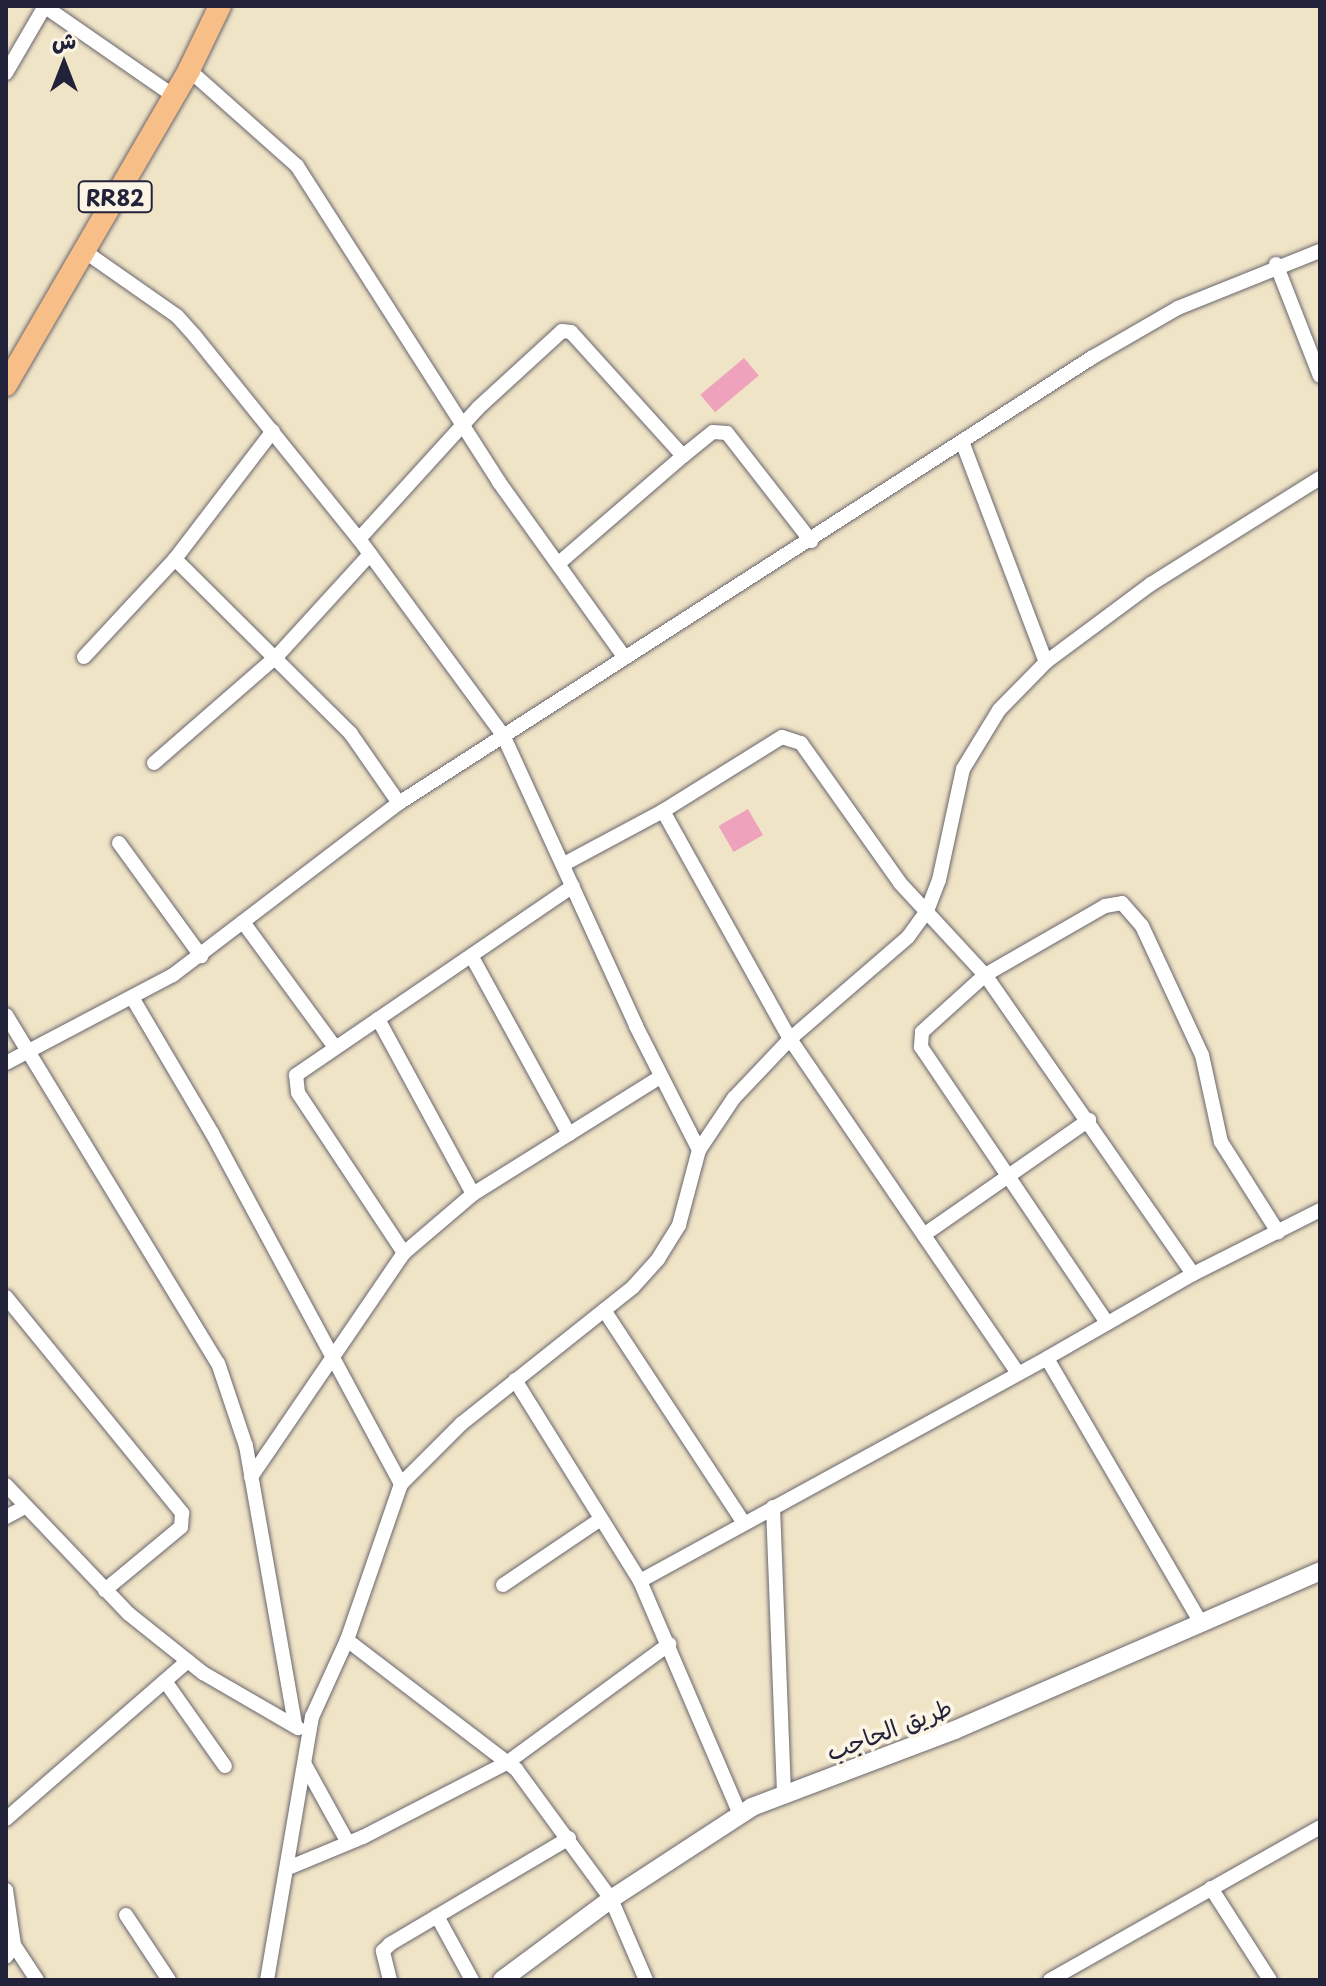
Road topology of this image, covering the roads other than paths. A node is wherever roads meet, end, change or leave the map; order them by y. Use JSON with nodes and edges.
{"nodes":[{"id":1,"x":44,"y":6,"type":"edge"},
{"id":2,"x":220,"y":6,"type":"edge"},
{"id":3,"x":189,"y":70,"type":"junction"},
{"id":4,"x":6,"y":73,"type":"edge"},
{"id":5,"x":174,"y":96,"type":"junction"},
{"id":6,"x":84,"y":251,"type":"junction"},
{"id":7,"x":1320,"y":251,"type":"edge"},
{"id":8,"x":1276,"y":264,"type":"junction"},
{"id":9,"x":1320,"y":376,"type":"edge"},
{"id":10,"x":6,"y":385,"type":"edge"},
{"id":11,"x":464,"y":424,"type":"junction"},
{"id":12,"x":273,"y":431,"type":"junction"},
{"id":13,"x":963,"y":444,"type":"junction"},
{"id":14,"x":683,"y":456,"type":"junction"},
{"id":15,"x":1320,"y":478,"type":"edge"},
{"id":16,"x":359,"y":539,"type":"junction"},
{"id":17,"x":811,"y":541,"type":"junction"},
{"id":18,"x":370,"y":554,"type":"junction"},
{"id":19,"x":175,"y":559,"type":"junction"},
{"id":20,"x":559,"y":563,"type":"junction"},
{"id":21,"x":623,"y":655,"type":"junction"},
{"id":22,"x":277,"y":656,"type":"junction"},
{"id":23,"x":84,"y":657,"type":"dead end"},
{"id":24,"x":1046,"y":662,"type":"junction"},
{"id":25,"x":503,"y":735,"type":"junction"},
{"id":26,"x":154,"y":763,"type":"dead end"},
{"id":27,"x":399,"y":803,"type":"junction"},
{"id":28,"x":663,"y":811,"type":"junction"},
{"id":29,"x":119,"y":843,"type":"dead end"},
{"id":30,"x":564,"y":864,"type":"junction"},
{"id":31,"x":573,"y":886,"type":"junction"},
{"id":32,"x":927,"y":911,"type":"junction"},
{"id":33,"x":243,"y":922,"type":"junction"},
{"id":34,"x":201,"y":956,"type":"junction"},
{"id":35,"x":472,"y":957,"type":"junction"},
{"id":36,"x":985,"y":975,"type":"junction"},
{"id":37,"x":133,"y":999,"type":"junction"},
{"id":38,"x":6,"y":1015,"type":"edge"},
{"id":39,"x":378,"y":1019,"type":"junction"},
{"id":40,"x":790,"y":1039,"type":"junction"},
{"id":41,"x":334,"y":1046,"type":"junction"},
{"id":42,"x":25,"y":1051,"type":"junction"},
{"id":43,"x":6,"y":1063,"type":"edge"},
{"id":44,"x":660,"y":1077,"type":"junction"},
{"id":45,"x":1089,"y":1120,"type":"junction"},
{"id":46,"x":569,"y":1134,"type":"junction"},
{"id":47,"x":699,"y":1150,"type":"junction"},
{"id":48,"x":1008,"y":1176,"type":"junction"},
{"id":49,"x":473,"y":1194,"type":"junction"},
{"id":50,"x":1320,"y":1210,"type":"edge"},
{"id":51,"x":1278,"y":1232,"type":"junction"},
{"id":52,"x":925,"y":1234,"type":"junction"},
{"id":53,"x":404,"y":1253,"type":"junction"},
{"id":54,"x":1193,"y":1274,"type":"junction"},
{"id":55,"x":6,"y":1297,"type":"edge"},
{"id":56,"x":604,"y":1310,"type":"junction"},
{"id":57,"x":1107,"y":1323,"type":"junction"},
{"id":58,"x":1047,"y":1358,"type":"junction"},
{"id":59,"x":332,"y":1362,"type":"junction"},
{"id":60,"x":1018,"y":1373,"type":"junction"},
{"id":61,"x":515,"y":1380,"type":"junction"},
{"id":62,"x":251,"y":1477,"type":"junction"},
{"id":63,"x":401,"y":1484,"type":"junction"},
{"id":64,"x":6,"y":1485,"type":"edge"},
{"id":65,"x":25,"y":1507,"type":"junction"},
{"id":66,"x":773,"y":1507,"type":"junction"},
{"id":67,"x":6,"y":1517,"type":"edge"},
{"id":68,"x":601,"y":1519,"type":"junction"},
{"id":69,"x":743,"y":1522,"type":"junction"},
{"id":70,"x":1320,"y":1571,"type":"edge"},
{"id":71,"x":640,"y":1581,"type":"junction"},
{"id":72,"x":503,"y":1585,"type":"dead end"},
{"id":73,"x":105,"y":1590,"type":"junction"},
{"id":74,"x":1201,"y":1623,"type":"junction"},
{"id":75,"x":347,"y":1640,"type":"junction"},
{"id":76,"x":669,"y":1644,"type":"junction"},
{"id":77,"x":188,"y":1661,"type":"junction"},
{"id":78,"x":165,"y":1681,"type":"junction"},
{"id":79,"x":295,"y":1724,"type":"junction"},
{"id":80,"x":308,"y":1742,"type":"junction"},
{"id":81,"x":508,"y":1762,"type":"junction"},
{"id":82,"x":305,"y":1765,"type":"junction"},
{"id":83,"x":225,"y":1766,"type":"dead end"},
{"id":84,"x":784,"y":1793,"type":"junction"},
{"id":85,"x":740,"y":1814,"type":"junction"},
{"id":86,"x":6,"y":1819,"type":"edge"},
{"id":87,"x":1320,"y":1827,"type":"edge"},
{"id":88,"x":569,"y":1838,"type":"junction"},
{"id":89,"x":348,"y":1843,"type":"junction"},
{"id":90,"x":288,"y":1868,"type":"junction"},
{"id":91,"x":1211,"y":1888,"type":"junction"},
{"id":92,"x":6,"y":1890,"type":"edge"},
{"id":93,"x":611,"y":1899,"type":"junction"},
{"id":94,"x":126,"y":1915,"type":"dead end"},
{"id":95,"x":437,"y":1916,"type":"junction"},
{"id":96,"x":10,"y":1951,"type":"edge"},
{"id":97,"x":37,"y":1980,"type":"edge"},
{"id":98,"x":169,"y":1980,"type":"edge"},
{"id":99,"x":267,"y":1980,"type":"edge"},
{"id":100,"x":390,"y":1980,"type":"edge"},
{"id":101,"x":472,"y":1980,"type":"edge"},
{"id":102,"x":502,"y":1980,"type":"edge"},
{"id":103,"x":646,"y":1980,"type":"edge"},
{"id":104,"x":1050,"y":1980,"type":"edge"},
{"id":105,"x":1270,"y":1980,"type":"edge"}],
"edges":[{"from":1,"to":4,"type":"street"},
{"from":1,"to":5,"type":"street"},
{"from":2,"to":3,"type":"main road","number":"RR82"},
{"from":3,"to":5,"type":"main road","number":"RR82"},
{"from":3,"to":11,"type":"street"},
{"from":5,"to":6,"type":"main road","number":"RR82"},
{"from":6,"to":10,"type":"main road","number":"RR82"},
{"from":6,"to":12,"type":"street"},
{"from":7,"to":8,"type":"street"},
{"from":8,"to":9,"type":"street"},
{"from":8,"to":13,"type":"street"},
{"from":11,"to":14,"type":"street"},
{"from":11,"to":16,"type":"street"},
{"from":11,"to":20,"type":"street"},
{"from":12,"to":16,"type":"street"},
{"from":12,"to":19,"type":"street"},
{"from":13,"to":17,"type":"street"},
{"from":13,"to":24,"type":"street"},
{"from":14,"to":17,"type":"street"},
{"from":14,"to":20,"type":"street"},
{"from":15,"to":24,"type":"street"},
{"from":16,"to":18,"type":"street"},
{"from":17,"to":21,"type":"street"},
{"from":18,"to":22,"type":"street"},
{"from":18,"to":25,"type":"street"},
{"from":19,"to":22,"type":"street"},
{"from":19,"to":23,"type":"street"},
{"from":20,"to":21,"type":"street"},
{"from":21,"to":25,"type":"street"},
{"from":22,"to":26,"type":"street"},
{"from":22,"to":27,"type":"street"},
{"from":24,"to":32,"type":"street"},
{"from":25,"to":27,"type":"street"},
{"from":25,"to":30,"type":"street"},
{"from":27,"to":33,"type":"street"},
{"from":28,"to":30,"type":"street"},
{"from":28,"to":32,"type":"street"},
{"from":28,"to":40,"type":"street"},
{"from":29,"to":34,"type":"street"},
{"from":30,"to":31,"type":"street"},
{"from":31,"to":35,"type":"street"},
{"from":31,"to":44,"type":"street"},
{"from":32,"to":36,"type":"street"},
{"from":32,"to":40,"type":"street"},
{"from":33,"to":34,"type":"street"},
{"from":33,"to":41,"type":"street"},
{"from":34,"to":37,"type":"street"},
{"from":35,"to":39,"type":"street"},
{"from":35,"to":46,"type":"street"},
{"from":36,"to":45,"type":"street"},
{"from":36,"to":48,"type":"street"},
{"from":36,"to":51,"type":"street"},
{"from":37,"to":42,"type":"street"},
{"from":37,"to":59,"type":"street"},
{"from":38,"to":42,"type":"street"},
{"from":39,"to":41,"type":"street"},
{"from":39,"to":49,"type":"street"},
{"from":40,"to":47,"type":"street"},
{"from":40,"to":52,"type":"street"},
{"from":41,"to":53,"type":"street"},
{"from":42,"to":43,"type":"street"},
{"from":42,"to":62,"type":"street"},
{"from":44,"to":46,"type":"street"},
{"from":44,"to":47,"type":"street"},
{"from":45,"to":48,"type":"street"},
{"from":45,"to":54,"type":"street"},
{"from":46,"to":49,"type":"street"},
{"from":47,"to":56,"type":"street"},
{"from":48,"to":52,"type":"street"},
{"from":48,"to":57,"type":"street"},
{"from":49,"to":53,"type":"street"},
{"from":50,"to":51,"type":"street"},
{"from":51,"to":54,"type":"street"},
{"from":52,"to":60,"type":"street"},
{"from":53,"to":59,"type":"street"},
{"from":54,"to":57,"type":"street"},
{"from":55,"to":73,"type":"street"},
{"from":56,"to":61,"type":"street"},
{"from":56,"to":69,"type":"street"},
{"from":57,"to":58,"type":"street"},
{"from":58,"to":60,"type":"street"},
{"from":58,"to":74,"type":"street"},
{"from":59,"to":62,"type":"street"},
{"from":59,"to":63,"type":"street"},
{"from":60,"to":66,"type":"street"},
{"from":61,"to":63,"type":"street"},
{"from":61,"to":68,"type":"street"},
{"from":62,"to":79,"type":"street"},
{"from":63,"to":75,"type":"street"},
{"from":64,"to":65,"type":"street"},
{"from":65,"to":67,"type":"street"},
{"from":65,"to":73,"type":"street"},
{"from":66,"to":69,"type":"street"},
{"from":66,"to":84,"type":"street"},
{"from":68,"to":71,"type":"street"},
{"from":68,"to":72,"type":"street"},
{"from":69,"to":71,"type":"street"},
{"from":70,"to":74,"type":"street","name":"طريق الحاجب"},
{"from":71,"to":76,"type":"street"},
{"from":73,"to":77,"type":"street"},
{"from":74,"to":84,"type":"street","name":"طريق الحاجب"},
{"from":75,"to":80,"type":"street"},
{"from":75,"to":81,"type":"street"},
{"from":76,"to":81,"type":"street"},
{"from":76,"to":85,"type":"street"},
{"from":77,"to":78,"type":"street"},
{"from":77,"to":79,"type":"street"},
{"from":78,"to":83,"type":"street"},
{"from":78,"to":86,"type":"street"},
{"from":79,"to":80,"type":"street"},
{"from":80,"to":82,"type":"street"},
{"from":81,"to":88,"type":"street"},
{"from":81,"to":89,"type":"street"},
{"from":82,"to":89,"type":"street"},
{"from":82,"to":90,"type":"street"},
{"from":84,"to":85,"type":"street","name":"طريق الحاجب"},
{"from":85,"to":93,"type":"street","name":"طريق الحاجب"},
{"from":87,"to":91,"type":"street"},
{"from":88,"to":93,"type":"street"},
{"from":88,"to":95,"type":"street"},
{"from":89,"to":90,"type":"street"},
{"from":90,"to":99,"type":"street"},
{"from":91,"to":104,"type":"street"},
{"from":91,"to":105,"type":"street"},
{"from":92,"to":96,"type":"street"},
{"from":93,"to":102,"type":"street","name":"طريق الحاجب"},
{"from":93,"to":103,"type":"street"},
{"from":94,"to":98,"type":"street"},
{"from":95,"to":100,"type":"street"},
{"from":95,"to":101,"type":"street"},
{"from":96,"to":97,"type":"street"}]}
